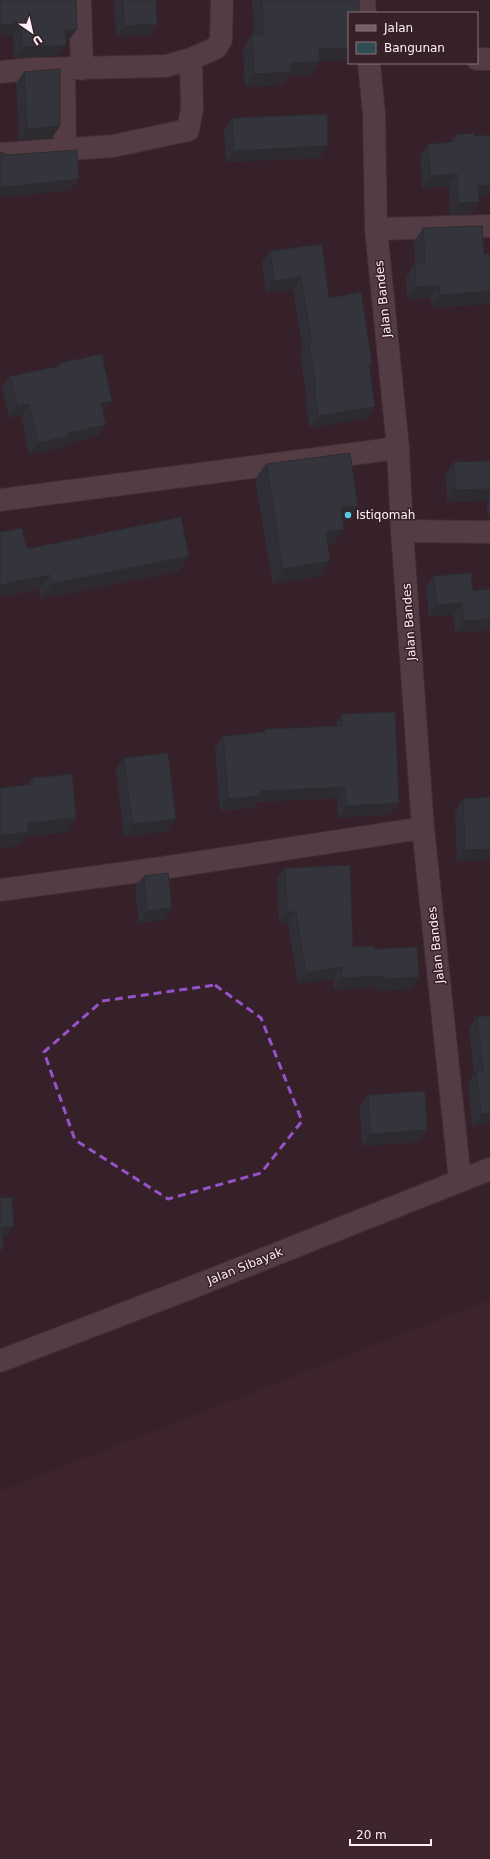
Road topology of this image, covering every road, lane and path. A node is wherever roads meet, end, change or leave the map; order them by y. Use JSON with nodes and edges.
{"nodes":[{"id":1,"x":80,"y":0,"type":"edge"},
{"id":2,"x":222,"y":0,"type":"edge"},
{"id":3,"x":364,"y":0,"type":"edge"},
{"id":4,"x":365,"y":12,"type":"edge"},
{"id":5,"x":478,"y":58,"type":"edge"},
{"id":6,"x":190,"y":59,"type":"junction"},
{"id":7,"x":490,"y":59,"type":"edge"},
{"id":8,"x":369,"y":64,"type":"edge"},
{"id":9,"x":73,"y":69,"type":"junction"},
{"id":10,"x":0,"y":72,"type":"edge"},
{"id":11,"x":65,"y":149,"type":"junction"},
{"id":12,"x":0,"y":154,"type":"edge"},
{"id":13,"x":490,"y":226,"type":"edge"},
{"id":14,"x":376,"y":229,"type":"junction"},
{"id":15,"x":398,"y":448,"type":"junction"},
{"id":16,"x":0,"y":500,"type":"edge"},
{"id":17,"x":402,"y":531,"type":"junction"},
{"id":18,"x":490,"y":532,"type":"edge"},
{"id":19,"x":423,"y":828,"type":"junction"},
{"id":20,"x":0,"y":890,"type":"edge"},
{"id":21,"x":490,"y":1169,"type":"edge"},
{"id":22,"x":460,"y":1180,"type":"junction"},
{"id":23,"x":0,"y":1361,"type":"edge"}],
"edges":[{"from":1,"to":9,"type":"street"},
{"from":2,"to":6,"type":"street"},
{"from":3,"to":4,"type":"street"},
{"from":5,"to":7,"type":"street"},
{"from":6,"to":9,"type":"street"},
{"from":6,"to":11,"type":"street"},
{"from":8,"to":14,"type":"street","name":"Jalan Bandes"},
{"from":9,"to":10,"type":"street"},
{"from":9,"to":11,"type":"street"},
{"from":11,"to":12,"type":"street"},
{"from":13,"to":14,"type":"street"},
{"from":14,"to":15,"type":"street","name":"Jalan Bandes"},
{"from":15,"to":16,"type":"street"},
{"from":15,"to":17,"type":"street","name":"Jalan Bandes"},
{"from":17,"to":18,"type":"street"},
{"from":17,"to":19,"type":"street","name":"Jalan Bandes"},
{"from":19,"to":20,"type":"street"},
{"from":19,"to":22,"type":"street","name":"Jalan Bandes"},
{"from":21,"to":22,"type":"street","name":"Jalan Sibayak"},
{"from":22,"to":23,"type":"street","name":"Jalan Sibayak"}]}
